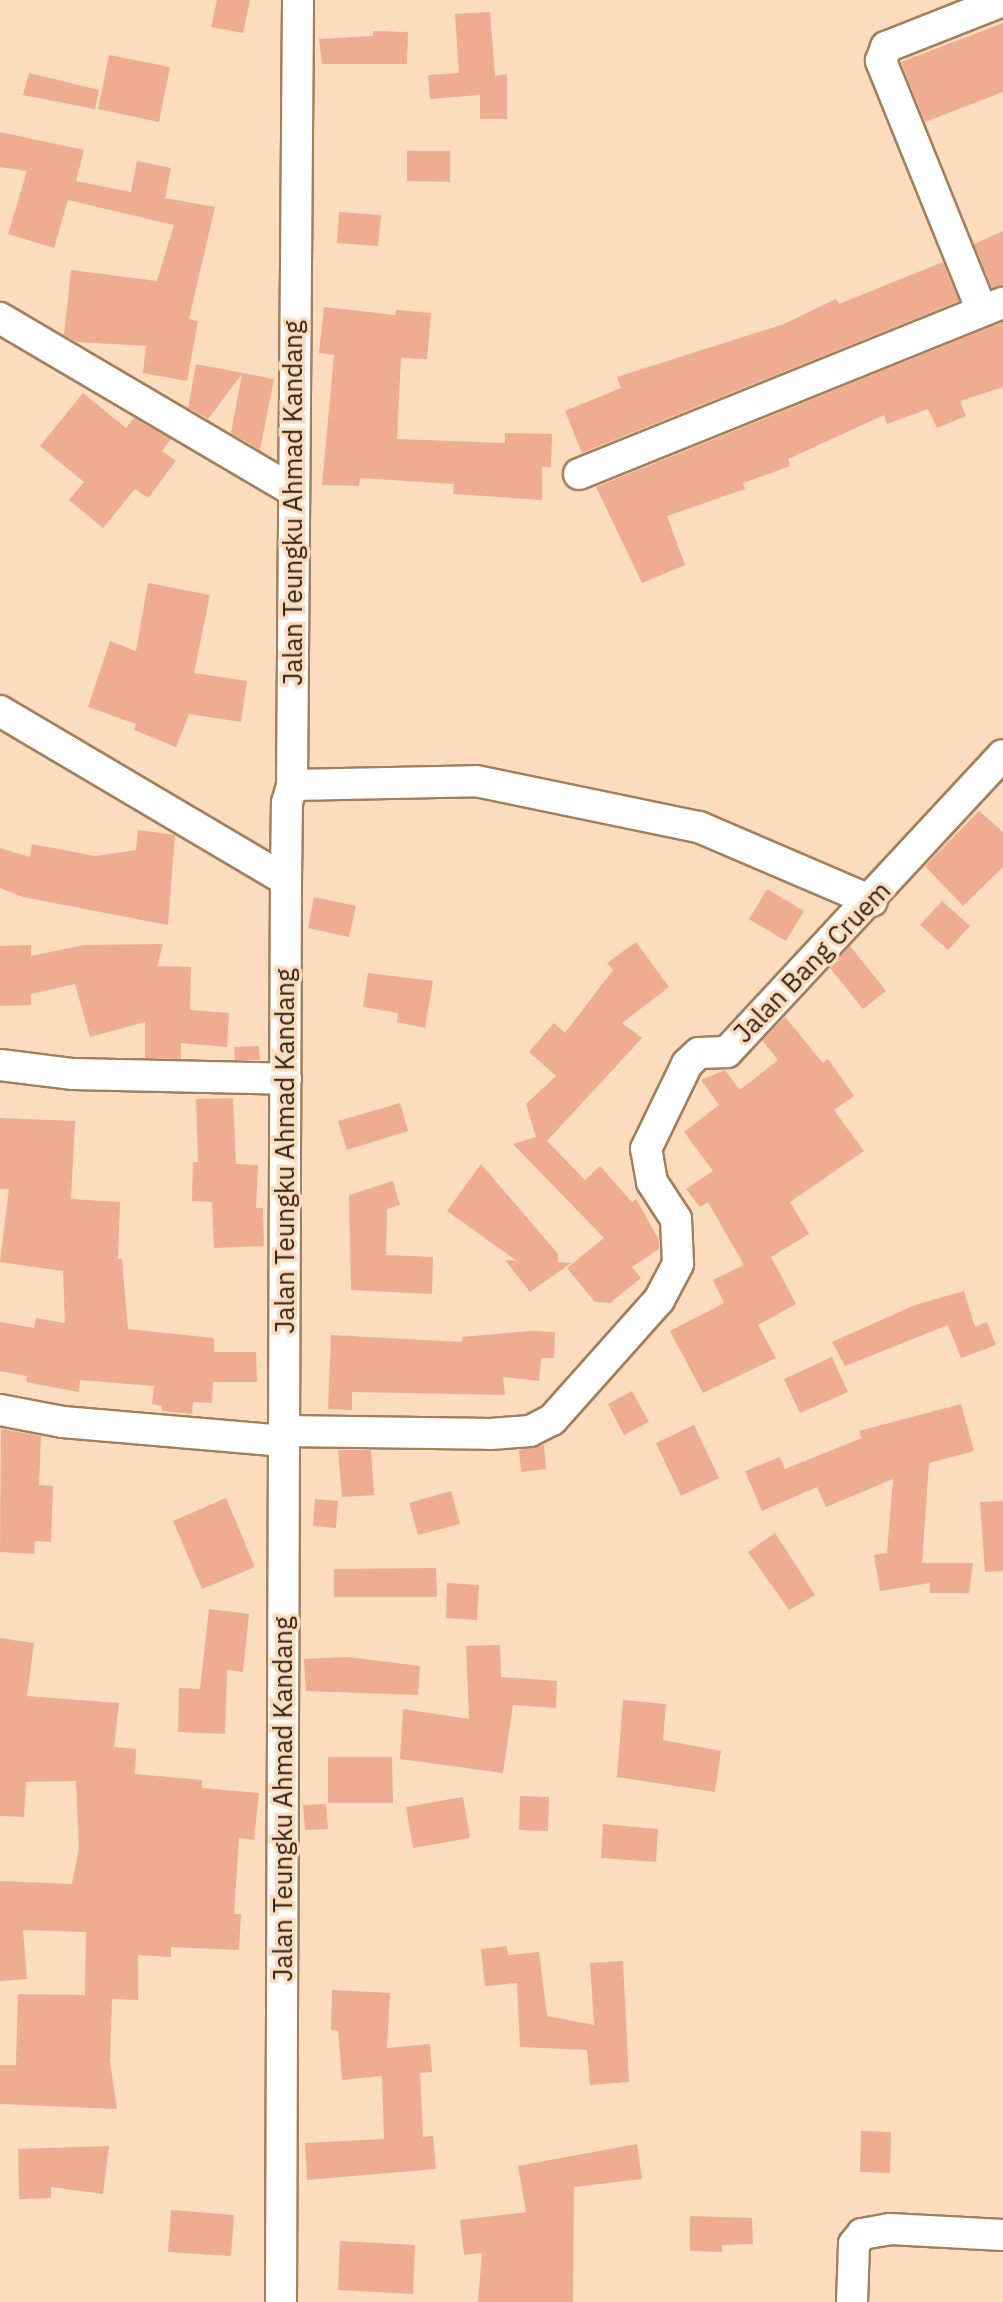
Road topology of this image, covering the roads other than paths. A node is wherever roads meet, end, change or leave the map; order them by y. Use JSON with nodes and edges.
{"nodes":[{"id":1,"x":298,"y":0,"type":"edge"},
{"id":2,"x":1003,"y":1,"type":"edge"},
{"id":3,"x":993,"y":307,"type":"edge"},
{"id":4,"x":0,"y":318,"type":"edge"},
{"id":5,"x":579,"y":474,"type":"dead end"},
{"id":6,"x":292,"y":490,"type":"junction"},
{"id":7,"x":0,"y":711,"type":"edge"},
{"id":8,"x":1003,"y":755,"type":"edge"},
{"id":9,"x":292,"y":785,"type":"junction"},
{"id":10,"x":286,"y":880,"type":"junction"},
{"id":11,"x":872,"y":901,"type":"junction"},
{"id":12,"x":0,"y":1065,"type":"edge"},
{"id":13,"x":286,"y":1079,"type":"junction"},
{"id":14,"x":0,"y":1410,"type":"edge"},
{"id":15,"x":284,"y":1436,"type":"junction"},
{"id":16,"x":1003,"y":2235,"type":"edge"},
{"id":17,"x":281,"y":2302,"type":"edge"},
{"id":18,"x":852,"y":2302,"type":"edge"}],
"edges":[{"from":1,"to":6,"type":"street","name":"Jalan Teungku Ahmad Kandang"},
{"from":2,"to":3,"type":"street"},
{"from":3,"to":5,"type":"street"},
{"from":4,"to":6,"type":"street"},
{"from":6,"to":9,"type":"street","name":"Jalan Teungku Ahmad Kandang"},
{"from":7,"to":10,"type":"street"},
{"from":8,"to":11,"type":"street","name":"Jalan Bang Cruem"},
{"from":9,"to":10,"type":"street","name":"Jalan Teungku Ahmad Kandang"},
{"from":9,"to":11,"type":"street"},
{"from":10,"to":13,"type":"street","name":"Jalan Teungku Ahmad Kandang"},
{"from":11,"to":15,"type":"street","name":"Jalan Bang Cruem"},
{"from":12,"to":13,"type":"street"},
{"from":13,"to":15,"type":"street","name":"Jalan Teungku Ahmad Kandang"},
{"from":14,"to":15,"type":"street","name":"Jalan Bang Cruem"},
{"from":15,"to":17,"type":"street","name":"Jalan Teungku Ahmad Kandang"},
{"from":16,"to":18,"type":"street"}]}
